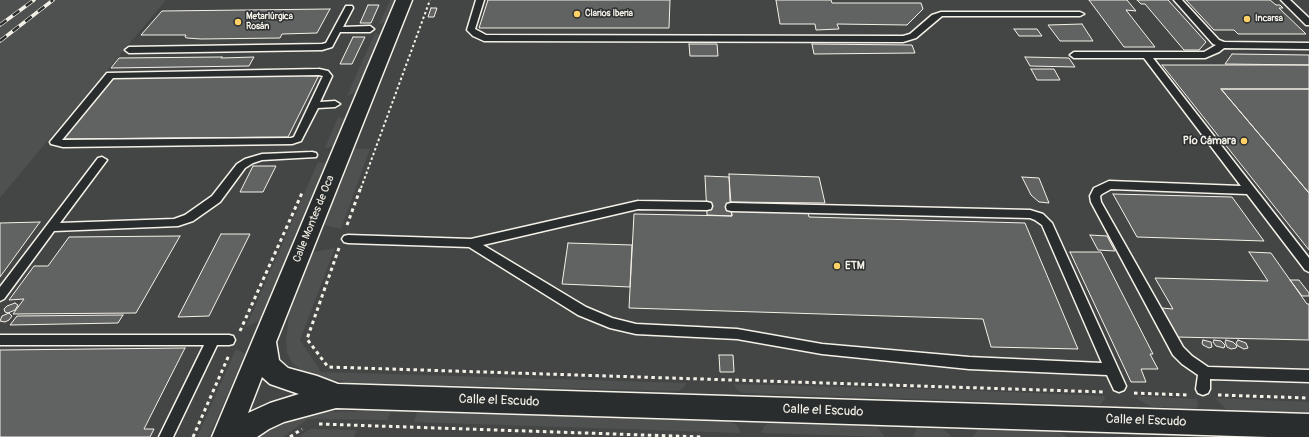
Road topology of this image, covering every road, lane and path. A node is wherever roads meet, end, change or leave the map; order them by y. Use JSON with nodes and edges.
{"nodes":[{"id":1,"x":404,"y":0,"type":"edge"},
{"id":2,"x":430,"y":0,"type":"edge"},
{"id":3,"x":480,"y":0,"type":"edge"},
{"id":4,"x":1178,"y":0,"type":"edge"},
{"id":5,"x":1285,"y":0,"type":"edge"},
{"id":6,"x":349,"y":8,"type":"dead end"},
{"id":7,"x":1080,"y":14,"type":"dead end"},
{"id":8,"x":1309,"y":23,"type":"edge"},
{"id":9,"x":370,"y":29,"type":"dead end"},
{"id":10,"x":337,"y":30,"type":"junction"},
{"id":11,"x":1222,"y":45,"type":"junction"},
{"id":12,"x":1309,"y":46,"type":"edge"},
{"id":13,"x":129,"y":50,"type":"dead end"},
{"id":14,"x":1074,"y":55,"type":"dead end"},
{"id":15,"x":1146,"y":55,"type":"junction"},
{"id":16,"x":336,"y":104,"type":"dead end"},
{"id":17,"x":314,"y":105,"type":"junction"},
{"id":18,"x":312,"y":155,"type":"dead end"},
{"id":19,"x":102,"y":160,"type":"dead end"},
{"id":20,"x":1250,"y":190,"type":"junction"},
{"id":21,"x":303,"y":191,"type":"dead end"},
{"id":22,"x":706,"y":206,"type":"dead end"},
{"id":23,"x":731,"y":207,"type":"dead end"},
{"id":24,"x":51,"y":227,"type":"junction"},
{"id":25,"x":344,"y":239,"type":"junction"},
{"id":26,"x":471,"y":243,"type":"junction"},
{"id":27,"x":1309,"y":267,"type":"edge"},
{"id":28,"x":0,"y":296,"type":"edge"},
{"id":29,"x":234,"y":336,"type":"joint"},
{"id":30,"x":0,"y":340,"type":"edge"},
{"id":31,"x":213,"y":340,"type":"junction"},
{"id":32,"x":264,"y":342,"type":"junction"},
{"id":33,"x":230,"y":354,"type":"dead end"},
{"id":34,"x":1111,"y":369,"type":"junction"},
{"id":35,"x":1206,"y":373,"type":"junction"},
{"id":36,"x":1309,"y":376,"type":"edge"},
{"id":37,"x":1120,"y":390,"type":"junction"},
{"id":38,"x":1208,"y":392,"type":"joint"},
{"id":39,"x":1190,"y":395,"type":"dead end"},
{"id":40,"x":336,"y":396,"type":"junction"},
{"id":41,"x":1309,"y":398,"type":"edge"},
{"id":42,"x":318,"y":424,"type":"dead end"},
{"id":43,"x":307,"y":425,"type":"dead end"},
{"id":44,"x":1309,"y":426,"type":"edge"},
{"id":45,"x":166,"y":437,"type":"edge"},
{"id":46,"x":193,"y":437,"type":"edge"},
{"id":47,"x":225,"y":437,"type":"edge"},
{"id":48,"x":235,"y":437,"type":"edge"},
{"id":49,"x":290,"y":437,"type":"edge"},
{"id":50,"x":703,"y":437,"type":"edge"}],
"edges":[{"from":1,"to":32,"type":"street","name":"Calle Montes de Oca"},
{"from":2,"to":25,"type":"path"},
{"from":3,"to":7,"type":"lane"},
{"from":4,"to":11,"type":"lane"},
{"from":5,"to":8,"type":"lane"},
{"from":6,"to":10,"type":"lane"},
{"from":9,"to":10,"type":"lane"},
{"from":10,"to":13,"type":"lane"},
{"from":11,"to":12,"type":"lane"},
{"from":11,"to":15,"type":"lane"},
{"from":14,"to":15,"type":"lane"},
{"from":15,"to":20,"type":"lane"},
{"from":16,"to":17,"type":"lane"},
{"from":17,"to":17,"type":"lane"},
{"from":18,"to":24,"type":"lane"},
{"from":19,"to":24,"type":"lane"},
{"from":20,"to":27,"type":"lane"},
{"from":20,"to":35,"type":"lane"},
{"from":21,"to":29,"type":"path"},
{"from":22,"to":26,"type":"lane"},
{"from":23,"to":34,"type":"lane"},
{"from":24,"to":28,"type":"lane"},
{"from":25,"to":26,"type":"lane"},
{"from":25,"to":37,"type":"path"},
{"from":26,"to":34,"type":"lane"},
{"from":29,"to":31,"type":"lane"},
{"from":30,"to":31,"type":"lane"},
{"from":31,"to":45,"type":"lane"},
{"from":32,"to":40,"type":"street","name":"Calle el Escudo"},
{"from":32,"to":47,"type":"street","name":"Calle Montes de Oca"},
{"from":33,"to":46,"type":"path"},
{"from":34,"to":37,"type":"lane"},
{"from":35,"to":36,"type":"lane"},
{"from":35,"to":38,"type":"lane"},
{"from":37,"to":39,"type":"path"},
{"from":38,"to":41,"type":"path"},
{"from":40,"to":44,"type":"street","name":"Calle el Escudo"},
{"from":40,"to":48,"type":"street","name":"Calle el Escudo"},
{"from":42,"to":50,"type":"path"},
{"from":43,"to":49,"type":"path"}]}
